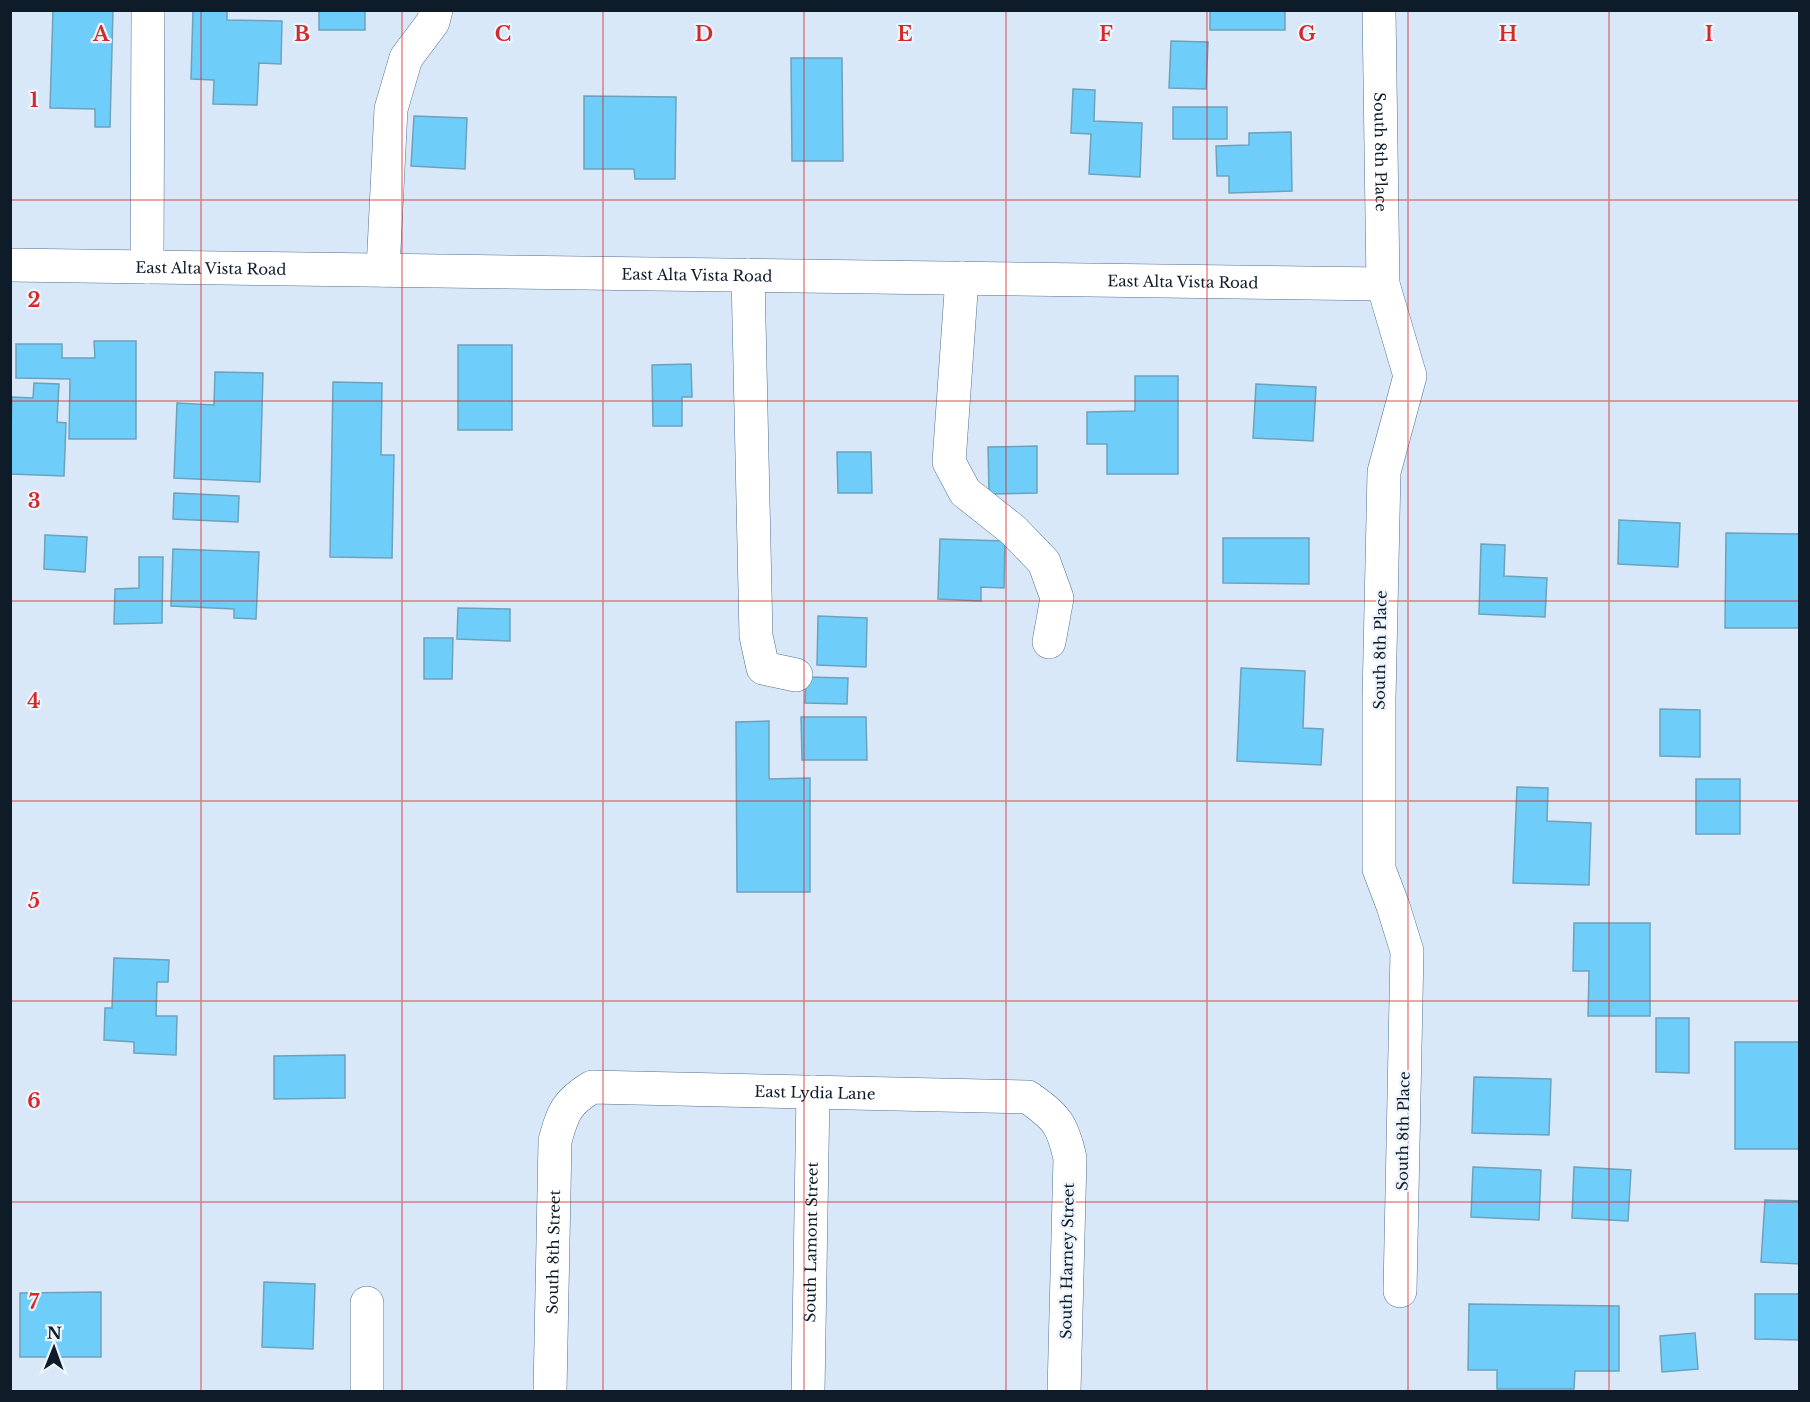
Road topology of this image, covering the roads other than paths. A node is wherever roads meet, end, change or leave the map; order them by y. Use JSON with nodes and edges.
{"nodes":[{"id":1,"x":148,"y":10,"type":"edge"},
{"id":2,"x":436,"y":10,"type":"edge"},
{"id":3,"x":1379,"y":10,"type":"edge"},
{"id":4,"x":10,"y":265,"type":"edge"},
{"id":5,"x":147,"y":267,"type":"junction"},
{"id":6,"x":383,"y":270,"type":"junction"},
{"id":7,"x":748,"y":275,"type":"junction"},
{"id":8,"x":962,"y":278,"type":"junction"},
{"id":9,"x":1383,"y":284,"type":"junction"},
{"id":10,"x":1049,"y":642,"type":"dead end"},
{"id":11,"x":796,"y":675,"type":"dead end"},
{"id":12,"x":813,"y":1092,"type":"junction"},
{"id":13,"x":562,"y":1116,"type":"joint"},
{"id":14,"x":1064,"y":1132,"type":"joint"},
{"id":15,"x":1400,"y":1291,"type":"dead end"},
{"id":16,"x":367,"y":1303,"type":"dead end"},
{"id":17,"x":367,"y":1392,"type":"edge"},
{"id":18,"x":550,"y":1392,"type":"edge"},
{"id":19,"x":808,"y":1392,"type":"edge"},
{"id":20,"x":1064,"y":1392,"type":"edge"}],
"edges":[{"from":1,"to":5,"type":"street"},
{"from":2,"to":6,"type":"street"},
{"from":3,"to":9,"type":"street","name":"South 8th Place"},
{"from":4,"to":5,"type":"street","name":"East Alta Vista Road"},
{"from":5,"to":6,"type":"street","name":"East Alta Vista Road"},
{"from":6,"to":7,"type":"street","name":"East Alta Vista Road"},
{"from":7,"to":8,"type":"street","name":"East Alta Vista Road"},
{"from":7,"to":11,"type":"street"},
{"from":8,"to":9,"type":"street","name":"East Alta Vista Road"},
{"from":8,"to":10,"type":"street"},
{"from":9,"to":15,"type":"street","name":"South 8th Place"},
{"from":12,"to":13,"type":"street","name":"East Lydia Lane"},
{"from":12,"to":14,"type":"street","name":"East Lydia Lane"},
{"from":12,"to":19,"type":"street","name":"South Lamont Street"},
{"from":13,"to":18,"type":"street","name":"South 8th Street"},
{"from":14,"to":20,"type":"street","name":"South Harney Street"},
{"from":16,"to":17,"type":"street"}]}
